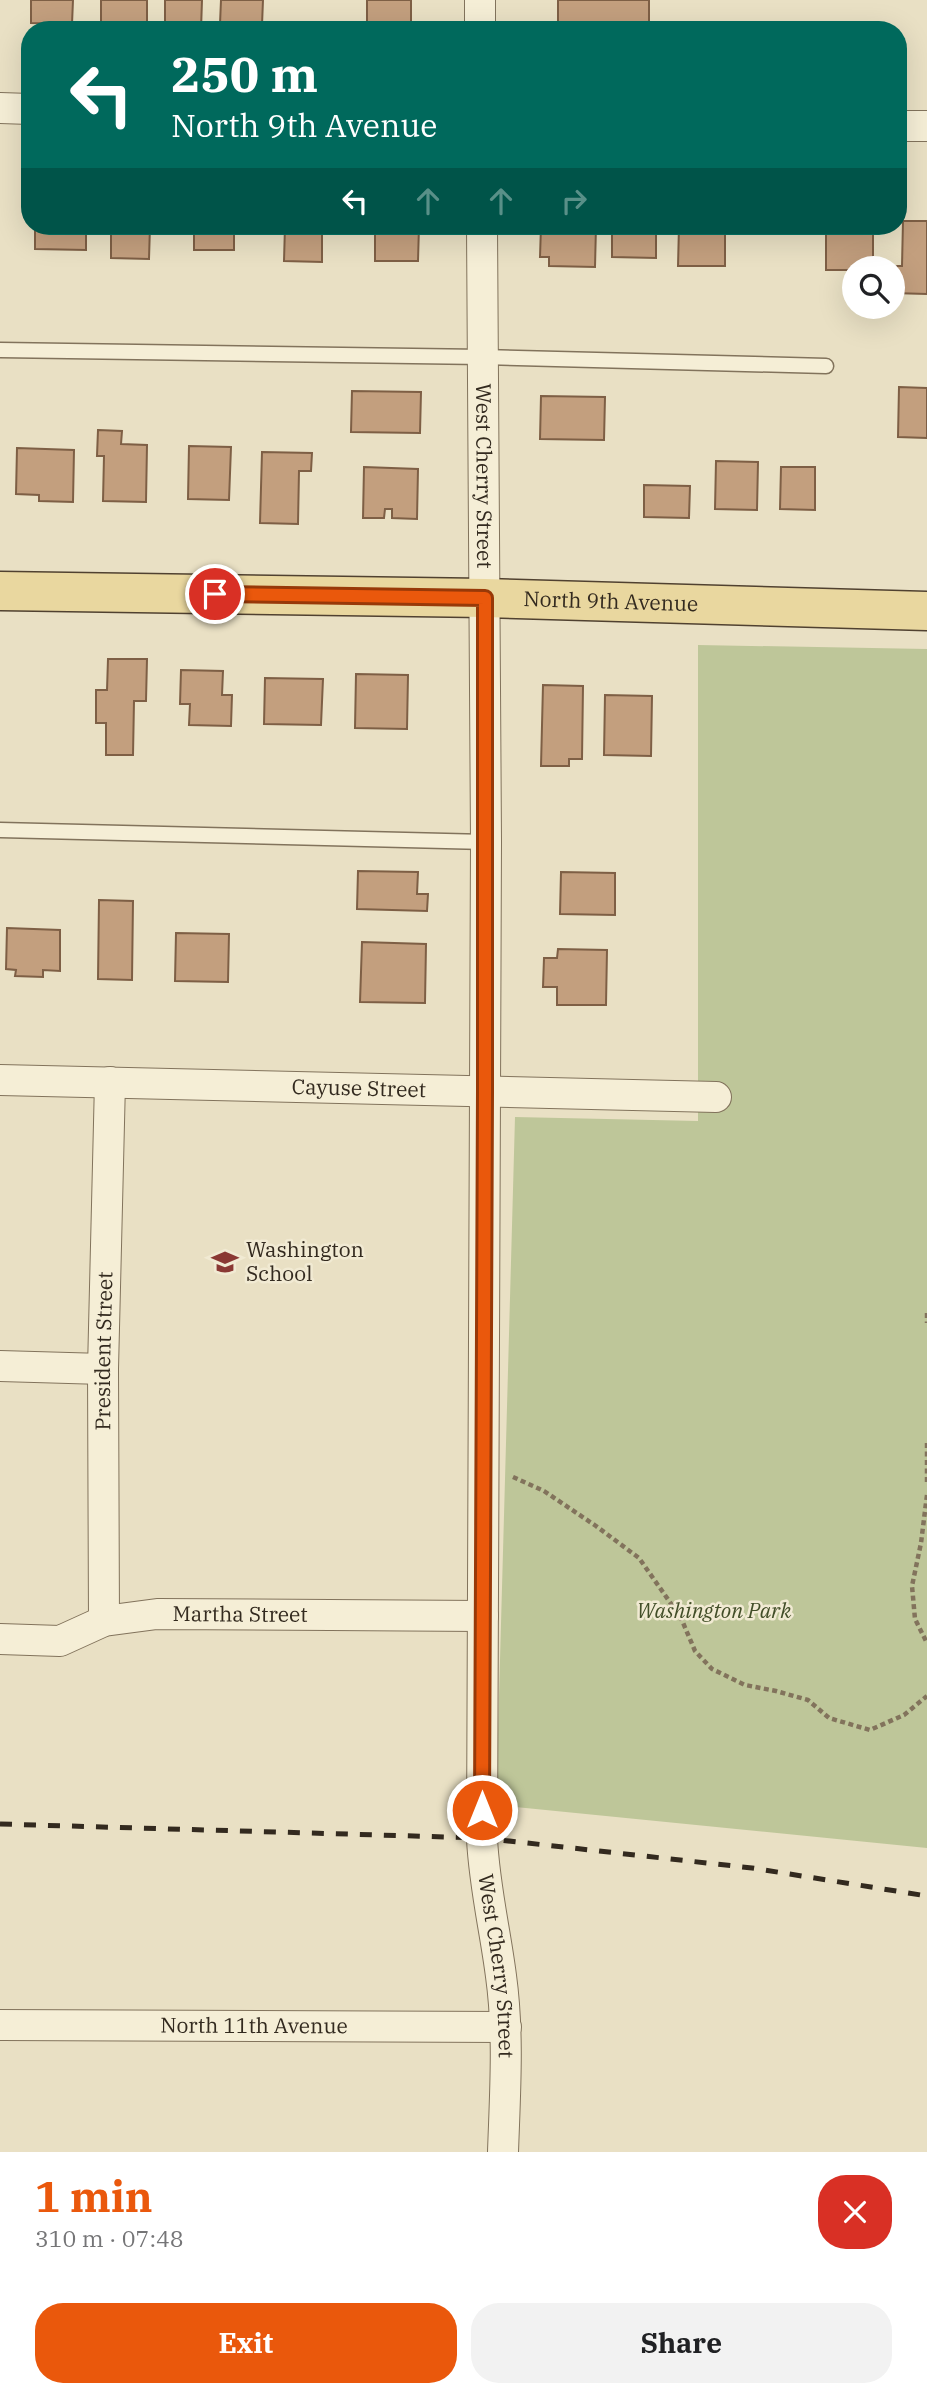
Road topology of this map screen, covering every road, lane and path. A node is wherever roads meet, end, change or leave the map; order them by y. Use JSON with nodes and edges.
{"nodes":[{"id":1,"x":480,"y":0,"type":"edge"},
{"id":2,"x":480,"y":21,"type":"edge"},
{"id":3,"x":0,"y":108,"type":"edge"},
{"id":4,"x":21,"y":109,"type":"edge"},
{"id":5,"x":907,"y":126,"type":"edge"},
{"id":6,"x":927,"y":126,"type":"edge"},
{"id":7,"x":482,"y":235,"type":"edge"},
{"id":8,"x":0,"y":350,"type":"edge"},
{"id":9,"x":483,"y":356,"type":"junction"},
{"id":10,"x":826,"y":366,"type":"dead end"},
{"id":11,"x":0,"y":591,"type":"edge"},
{"id":12,"x":485,"y":598,"type":"junction"},
{"id":13,"x":927,"y":611,"type":"edge"},
{"id":14,"x":0,"y":830,"type":"edge"},
{"id":15,"x":486,"y":842,"type":"junction"},
{"id":16,"x":0,"y":1080,"type":"edge"},
{"id":17,"x":110,"y":1082,"type":"junction"},
{"id":18,"x":485,"y":1091,"type":"junction"},
{"id":19,"x":716,"y":1097,"type":"dead end"},
{"id":20,"x":927,"y":1313,"type":"edge"},
{"id":21,"x":927,"y":1323,"type":"edge"},
{"id":22,"x":0,"y":1366,"type":"edge"},
{"id":23,"x":103,"y":1368,"type":"junction"},
{"id":24,"x":927,"y":1443,"type":"edge"},
{"id":25,"x":484,"y":1464,"type":"junction"},
{"id":26,"x":927,"y":1485,"type":"edge"},
{"id":27,"x":927,"y":1495,"type":"edge"},
{"id":28,"x":483,"y":1616,"type":"junction"},
{"id":29,"x":104,"y":1621,"type":"junction"},
{"id":30,"x":0,"y":1639,"type":"edge"},
{"id":31,"x":927,"y":1643,"type":"edge"},
{"id":32,"x":927,"y":1696,"type":"edge"},
{"id":33,"x":0,"y":2025,"type":"edge"},
{"id":34,"x":506,"y":2027,"type":"junction"},
{"id":35,"x":503,"y":2152,"type":"edge"}],
"edges":[{"from":1,"to":2,"type":"street"},
{"from":3,"to":4,"type":"street"},
{"from":5,"to":6,"type":"street"},
{"from":7,"to":9,"type":"street","name":"West Cherry Street"},
{"from":8,"to":9,"type":"lane"},
{"from":9,"to":10,"type":"lane"},
{"from":9,"to":12,"type":"street","name":"West Cherry Street"},
{"from":11,"to":12,"type":"main road","name":"North 9th Avenue"},
{"from":12,"to":13,"type":"main road","name":"North 9th Avenue"},
{"from":12,"to":15,"type":"street","name":"West Cherry Street"},
{"from":14,"to":15,"type":"lane"},
{"from":15,"to":18,"type":"street","name":"West Cherry Street"},
{"from":16,"to":17,"type":"street","name":"Cayuse Street"},
{"from":17,"to":18,"type":"street","name":"Cayuse Street"},
{"from":17,"to":23,"type":"street","name":"President Street"},
{"from":18,"to":19,"type":"street","name":"Cayuse Street"},
{"from":18,"to":25,"type":"street","name":"West Cherry Street"},
{"from":20,"to":21,"type":"path"},
{"from":22,"to":23,"type":"street"},
{"from":23,"to":29,"type":"street","name":"President Street"},
{"from":24,"to":26,"type":"path"},
{"from":25,"to":28,"type":"street","name":"West Cherry Street"},
{"from":25,"to":32,"type":"path"},
{"from":27,"to":31,"type":"path"},
{"from":28,"to":29,"type":"street","name":"Martha Street"},
{"from":28,"to":34,"type":"street","name":"West Cherry Street"},
{"from":29,"to":30,"type":"street","name":"Martha Street"},
{"from":33,"to":34,"type":"street","name":"North 11th Avenue"},
{"from":34,"to":35,"type":"street","name":"West Cherry Street"}]}
